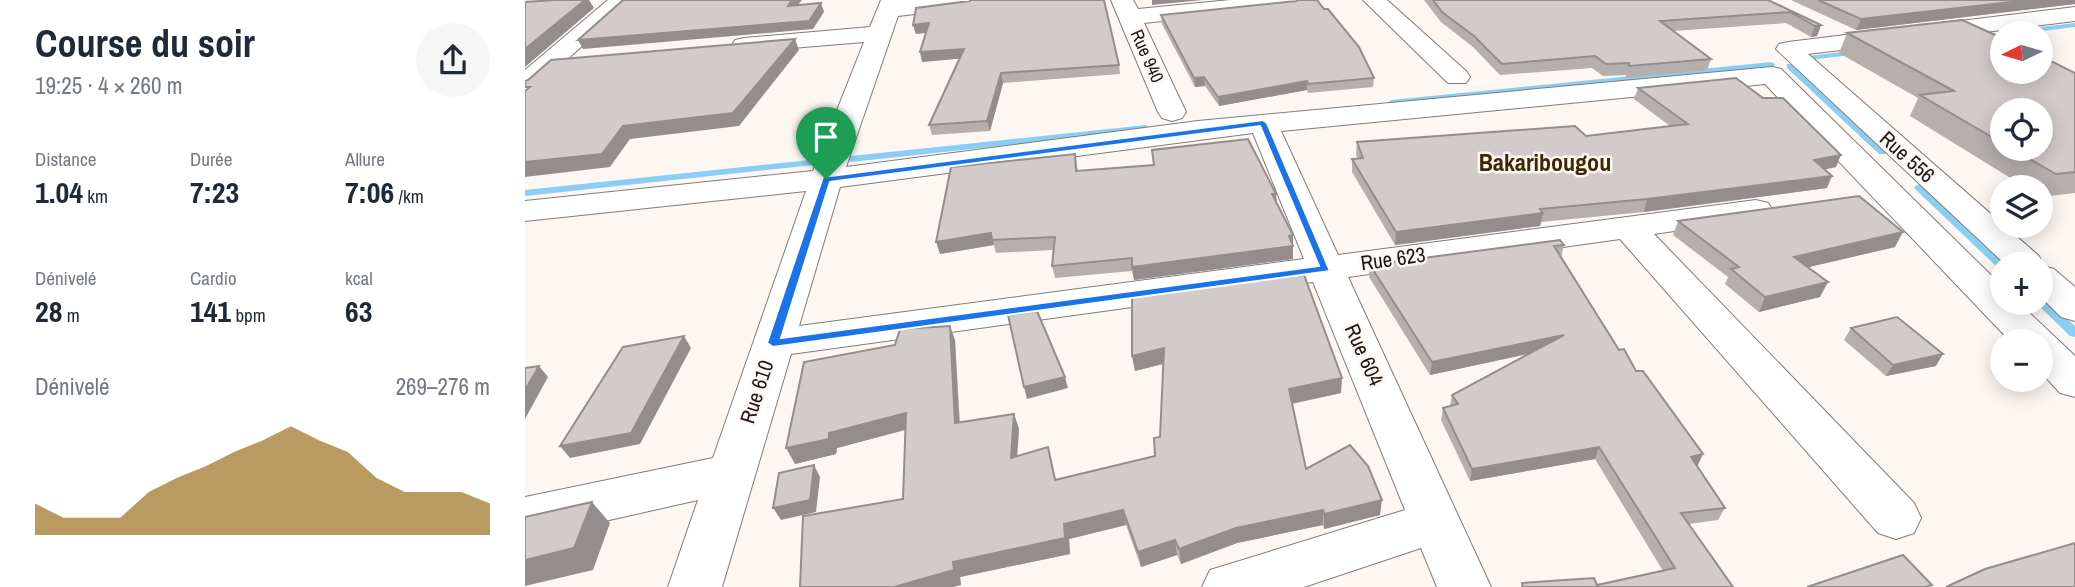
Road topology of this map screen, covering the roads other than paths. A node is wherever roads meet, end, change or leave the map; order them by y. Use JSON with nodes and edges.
{"nodes":[{"id":1,"x":621,"y":0,"type":"edge"},
{"id":2,"x":971,"y":0,"type":"edge"},
{"id":3,"x":1296,"y":0,"type":"edge"},
{"id":4,"x":1374,"y":0,"type":"edge"},
{"id":5,"x":1126,"y":8,"type":"edge"},
{"id":6,"x":888,"y":14,"type":"edge"},
{"id":7,"x":2075,"y":14,"type":"edge"},
{"id":8,"x":1816,"y":24,"type":"edge"},
{"id":9,"x":1853,"y":41,"type":"junction"},
{"id":10,"x":715,"y":48,"type":"edge"},
{"id":11,"x":591,"y":58,"type":"edge"},
{"id":12,"x":550,"y":62,"type":"junction"},
{"id":13,"x":1457,"y":77,"type":"dead end"},
{"id":14,"x":525,"y":84,"type":"edge"},
{"id":15,"x":1172,"y":113,"type":"dead end"},
{"id":16,"x":1263,"y":123,"type":"junction"},
{"id":17,"x":1921,"y":170,"type":"junction"},
{"id":18,"x":826,"y":179,"type":"junction"},
{"id":19,"x":1866,"y":187,"type":"junction"},
{"id":20,"x":1792,"y":205,"type":"edge"},
{"id":21,"x":525,"y":211,"type":"edge"},
{"id":22,"x":1628,"y":228,"type":"junction"},
{"id":23,"x":2013,"y":252,"type":"edge"},
{"id":24,"x":1326,"y":268,"type":"junction"},
{"id":25,"x":2053,"y":288,"type":"edge"},
{"id":26,"x":2075,"y":308,"type":"edge"},
{"id":27,"x":2021,"y":329,"type":"edge"},
{"id":28,"x":773,"y":343,"type":"junction"},
{"id":29,"x":2053,"y":359,"type":"edge"},
{"id":30,"x":2075,"y":382,"type":"edge"},
{"id":31,"x":732,"y":473,"type":"junction"},
{"id":32,"x":525,"y":518,"type":"edge"},
{"id":33,"x":1896,"y":518,"type":"dead end"},
{"id":34,"x":1436,"y":522,"type":"junction"},
{"id":35,"x":695,"y":587,"type":"edge"},
{"id":36,"x":1229,"y":587,"type":"edge"},
{"id":37,"x":1464,"y":587,"type":"edge"}],
"edges":[{"from":1,"to":12,"type":"street"},
{"from":2,"to":6,"type":"street"},
{"from":3,"to":5,"type":"street"},
{"from":4,"to":13,"type":"street"},
{"from":5,"to":15,"type":"street","name":"Rue 940"},
{"from":6,"to":10,"type":"street"},
{"from":6,"to":18,"type":"street","name":"Rue 610"},
{"from":7,"to":9,"type":"street"},
{"from":8,"to":9,"type":"street"},
{"from":9,"to":17,"type":"street","name":"Rue 556"},
{"from":11,"to":12,"type":"street"},
{"from":12,"to":14,"type":"street"},
{"from":16,"to":18,"type":"street"},
{"from":16,"to":19,"type":"street"},
{"from":16,"to":24,"type":"street","name":"Rue 604"},
{"from":17,"to":19,"type":"street"},
{"from":17,"to":23,"type":"street","name":"Rue 556"},
{"from":18,"to":21,"type":"street"},
{"from":18,"to":28,"type":"street","name":"Rue 610"},
{"from":19,"to":27,"type":"street"},
{"from":20,"to":22,"type":"street","name":"Rue 623"},
{"from":22,"to":24,"type":"street","name":"Rue 623"},
{"from":22,"to":33,"type":"street"},
{"from":24,"to":28,"type":"street","name":"Rue 623"},
{"from":24,"to":34,"type":"street","name":"Rue 604"},
{"from":25,"to":26,"type":"street"},
{"from":28,"to":31,"type":"street","name":"Rue 610"},
{"from":29,"to":30,"type":"street"},
{"from":31,"to":32,"type":"street"},
{"from":31,"to":35,"type":"street","name":"Rue 610"},
{"from":34,"to":36,"type":"street"},
{"from":34,"to":37,"type":"street","name":"Rue 604"}]}
